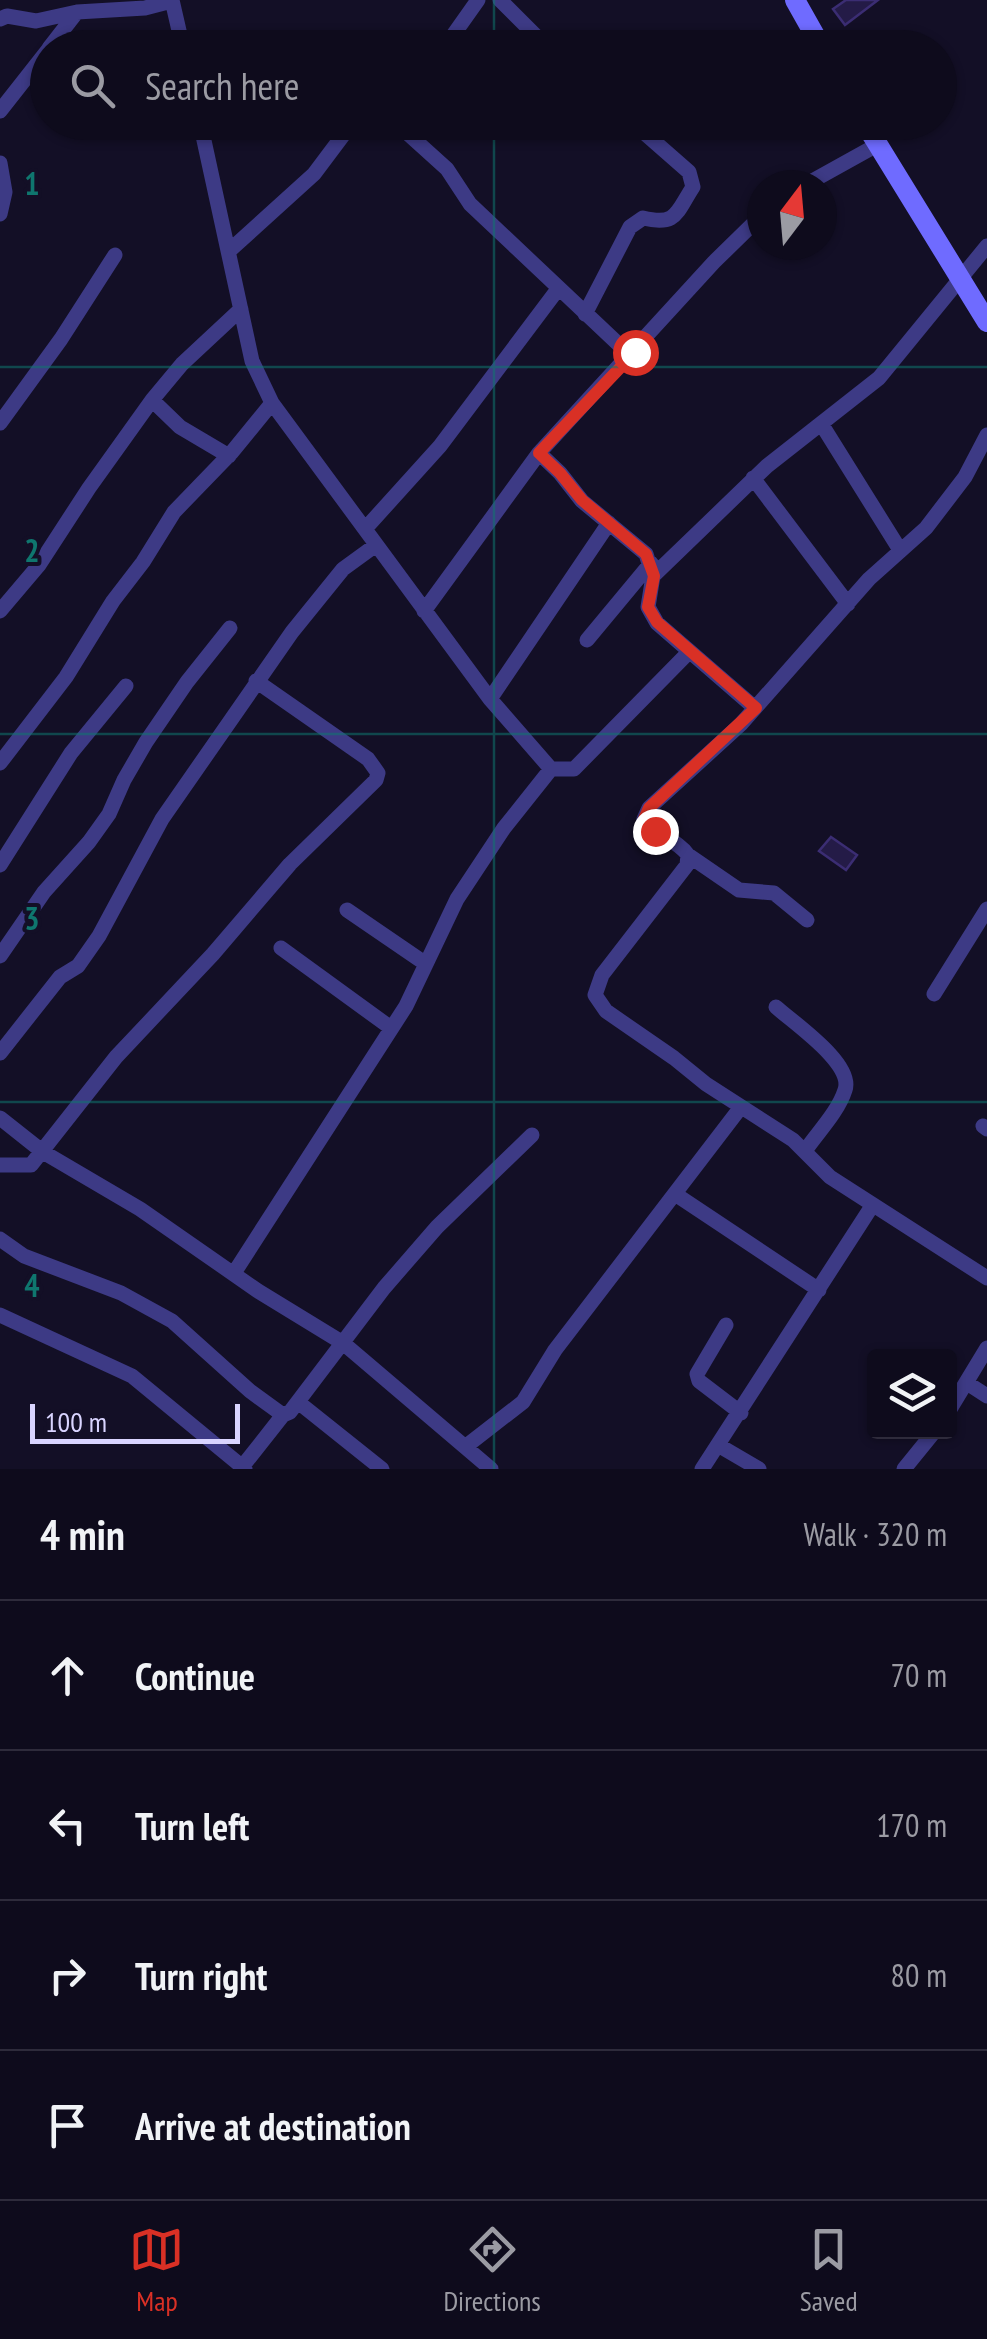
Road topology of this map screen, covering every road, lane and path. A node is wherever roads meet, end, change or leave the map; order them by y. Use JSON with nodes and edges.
{"nodes":[{"id":1,"x":172,"y":0,"type":"edge"},
{"id":2,"x":478,"y":0,"type":"edge"},
{"id":3,"x":500,"y":0,"type":"edge"},
{"id":4,"x":795,"y":0,"type":"edge"},
{"id":5,"x":77,"y":12,"type":"junction"},
{"id":6,"x":0,"y":19,"type":"edge"},
{"id":7,"x":63,"y":30,"type":"edge"},
{"id":8,"x":179,"y":30,"type":"edge"},
{"id":9,"x":457,"y":30,"type":"edge"},
{"id":10,"x":530,"y":30,"type":"edge"},
{"id":11,"x":812,"y":30,"type":"edge"},
{"id":12,"x":30,"y":72,"type":"edge"},
{"id":13,"x":0,"y":111,"type":"edge"},
{"id":14,"x":204,"y":140,"type":"edge"},
{"id":15,"x":340,"y":140,"type":"edge"},
{"id":16,"x":416,"y":140,"type":"edge"},
{"id":17,"x":653,"y":140,"type":"edge"},
{"id":18,"x":874,"y":140,"type":"edge"},
{"id":19,"x":877,"y":146,"type":"junction"},
{"id":20,"x":0,"y":163,"type":"edge"},
{"id":21,"x":833,"y":170,"type":"edge"},
{"id":22,"x":0,"y":214,"type":"edge"},
{"id":23,"x":747,"y":230,"type":"edge"},
{"id":24,"x":987,"y":246,"type":"edge"},
{"id":25,"x":229,"y":251,"type":"junction"},
{"id":26,"x":115,"y":255,"type":"dead end"},
{"id":27,"x":961,"y":280,"type":"junction"},
{"id":28,"x":558,"y":289,"type":"junction"},
{"id":29,"x":241,"y":309,"type":"junction"},
{"id":30,"x":584,"y":314,"type":"junction"},
{"id":31,"x":987,"y":322,"type":"edge"},
{"id":32,"x":630,"y":356,"type":"junction"},
{"id":33,"x":152,"y":400,"type":"junction"},
{"id":34,"x":272,"y":403,"type":"junction"},
{"id":35,"x":0,"y":423,"type":"edge"},
{"id":36,"x":822,"y":425,"type":"junction"},
{"id":37,"x":987,"y":435,"type":"edge"},
{"id":38,"x":539,"y":453,"type":"junction"},
{"id":39,"x":228,"y":456,"type":"junction"},
{"id":40,"x":753,"y":478,"type":"junction"},
{"id":41,"x":609,"y":524,"type":"junction"},
{"id":42,"x":365,"y":529,"type":"junction"},
{"id":43,"x":376,"y":545,"type":"junction"},
{"id":44,"x":900,"y":550,"type":"junction"},
{"id":45,"x":652,"y":570,"type":"junction"},
{"id":46,"x":848,"y":604,"type":"junction"},
{"id":47,"x":424,"y":610,"type":"junction"},
{"id":48,"x":0,"y":611,"type":"edge"},
{"id":49,"x":230,"y":628,"type":"dead end"},
{"id":50,"x":588,"y":640,"type":"dead end"},
{"id":51,"x":690,"y":652,"type":"junction"},
{"id":52,"x":256,"y":682,"type":"junction"},
{"id":53,"x":126,"y":686,"type":"dead end"},
{"id":54,"x":490,"y":699,"type":"junction"},
{"id":55,"x":756,"y":708,"type":"junction"},
{"id":56,"x":0,"y":762,"type":"edge"},
{"id":57,"x":551,"y":769,"type":"junction"},
{"id":58,"x":688,"y":856,"type":"junction"},
{"id":59,"x":0,"y":865,"type":"edge"},
{"id":60,"x":347,"y":910,"type":"dead end"},
{"id":61,"x":987,"y":910,"type":"edge"},
{"id":62,"x":807,"y":920,"type":"dead end"},
{"id":63,"x":281,"y":948,"type":"dead end"},
{"id":64,"x":0,"y":956,"type":"edge"},
{"id":65,"x":426,"y":964,"type":"junction"},
{"id":66,"x":934,"y":994,"type":"dead end"},
{"id":67,"x":776,"y":1007,"type":"dead end"},
{"id":68,"x":391,"y":1028,"type":"junction"},
{"id":69,"x":0,"y":1053,"type":"edge"},
{"id":70,"x":741,"y":1107,"type":"junction"},
{"id":71,"x":0,"y":1118,"type":"edge"},
{"id":72,"x":532,"y":1135,"type":"dead end"},
{"id":73,"x":804,"y":1151,"type":"junction"},
{"id":74,"x":43,"y":1152,"type":"junction"},
{"id":75,"x":0,"y":1165,"type":"edge"},
{"id":76,"x":675,"y":1194,"type":"junction"},
{"id":77,"x":872,"y":1206,"type":"junction"},
{"id":78,"x":0,"y":1239,"type":"edge"},
{"id":79,"x":234,"y":1273,"type":"junction"},
{"id":80,"x":987,"y":1278,"type":"edge"},
{"id":81,"x":820,"y":1290,"type":"junction"},
{"id":82,"x":0,"y":1315,"type":"edge"},
{"id":83,"x":726,"y":1325,"type":"dead end"},
{"id":84,"x":343,"y":1344,"type":"junction"},
{"id":85,"x":987,"y":1348,"type":"edge"},
{"id":86,"x":967,"y":1382,"type":"junction"},
{"id":87,"x":987,"y":1396,"type":"edge"},
{"id":88,"x":957,"y":1398,"type":"edge"},
{"id":89,"x":298,"y":1402,"type":"junction"},
{"id":90,"x":742,"y":1412,"type":"junction"},
{"id":91,"x":283,"y":1416,"type":"junction"},
{"id":92,"x":928,"y":1439,"type":"edge"},
{"id":93,"x":718,"y":1446,"type":"junction"},
{"id":94,"x":465,"y":1448,"type":"junction"},
{"id":95,"x":243,"y":1468,"type":"edge"},
{"id":96,"x":382,"y":1469,"type":"edge"},
{"id":97,"x":492,"y":1469,"type":"edge"},
{"id":98,"x":702,"y":1469,"type":"edge"},
{"id":99,"x":759,"y":1469,"type":"edge"},
{"id":100,"x":904,"y":1469,"type":"edge"}],
"edges":[{"from":1,"to":5,"type":"street"},
{"from":1,"to":8,"type":"street"},
{"from":2,"to":9,"type":"street"},
{"from":3,"to":10,"type":"street"},
{"from":4,"to":11,"type":"main road"},
{"from":5,"to":6,"type":"street"},
{"from":5,"to":7,"type":"street"},
{"from":12,"to":13,"type":"street"},
{"from":14,"to":25,"type":"street"},
{"from":15,"to":25,"type":"street"},
{"from":16,"to":28,"type":"street"},
{"from":17,"to":30,"type":"street"},
{"from":18,"to":19,"type":"main road"},
{"from":19,"to":21,"type":"street"},
{"from":19,"to":27,"type":"main road"},
{"from":20,"to":22,"type":"street"},
{"from":23,"to":32,"type":"street"},
{"from":24,"to":27,"type":"street"},
{"from":25,"to":29,"type":"street"},
{"from":26,"to":35,"type":"street"},
{"from":27,"to":31,"type":"main road"},
{"from":27,"to":36,"type":"street"},
{"from":28,"to":30,"type":"street"},
{"from":28,"to":42,"type":"street"},
{"from":29,"to":33,"type":"street"},
{"from":29,"to":34,"type":"street"},
{"from":30,"to":32,"type":"street"},
{"from":32,"to":38,"type":"street"},
{"from":33,"to":39,"type":"street"},
{"from":33,"to":48,"type":"street"},
{"from":34,"to":39,"type":"street"},
{"from":34,"to":42,"type":"street"},
{"from":36,"to":40,"type":"street"},
{"from":36,"to":44,"type":"street"},
{"from":37,"to":44,"type":"street"},
{"from":38,"to":41,"type":"street"},
{"from":38,"to":47,"type":"street"},
{"from":39,"to":56,"type":"street"},
{"from":40,"to":45,"type":"street"},
{"from":40,"to":46,"type":"street"},
{"from":41,"to":45,"type":"street"},
{"from":41,"to":54,"type":"street"},
{"from":42,"to":43,"type":"street"},
{"from":43,"to":47,"type":"street"},
{"from":43,"to":52,"type":"street"},
{"from":44,"to":46,"type":"street"},
{"from":45,"to":50,"type":"street"},
{"from":45,"to":51,"type":"street"},
{"from":46,"to":55,"type":"street"},
{"from":47,"to":54,"type":"street"},
{"from":49,"to":64,"type":"street"},
{"from":51,"to":55,"type":"street"},
{"from":51,"to":57,"type":"street"},
{"from":52,"to":69,"type":"street"},
{"from":52,"to":74,"type":"street"},
{"from":53,"to":59,"type":"street"},
{"from":54,"to":57,"type":"street"},
{"from":55,"to":58,"type":"street"},
{"from":57,"to":65,"type":"street"},
{"from":58,"to":62,"type":"street"},
{"from":58,"to":70,"type":"street"},
{"from":60,"to":65,"type":"street"},
{"from":61,"to":66,"type":"street"},
{"from":63,"to":68,"type":"street"},
{"from":65,"to":68,"type":"street"},
{"from":67,"to":73,"type":"street"},
{"from":68,"to":79,"type":"street"},
{"from":70,"to":73,"type":"street"},
{"from":70,"to":76,"type":"street"},
{"from":71,"to":74,"type":"street"},
{"from":72,"to":84,"type":"street"},
{"from":73,"to":77,"type":"street"},
{"from":74,"to":75,"type":"street"},
{"from":74,"to":79,"type":"street"},
{"from":76,"to":81,"type":"street"},
{"from":76,"to":94,"type":"street"},
{"from":77,"to":80,"type":"street"},
{"from":77,"to":81,"type":"street"},
{"from":78,"to":91,"type":"street"},
{"from":79,"to":84,"type":"street"},
{"from":81,"to":90,"type":"street"},
{"from":82,"to":95,"type":"street"},
{"from":83,"to":90,"type":"street"},
{"from":84,"to":89,"type":"street"},
{"from":84,"to":94,"type":"street"},
{"from":85,"to":86,"type":"street"},
{"from":86,"to":87,"type":"street"},
{"from":86,"to":88,"type":"street"},
{"from":89,"to":91,"type":"street"},
{"from":89,"to":96,"type":"street"},
{"from":90,"to":93,"type":"street"},
{"from":91,"to":95,"type":"street"},
{"from":92,"to":100,"type":"street"},
{"from":93,"to":98,"type":"street"},
{"from":93,"to":99,"type":"street"},
{"from":94,"to":97,"type":"street"}]}
